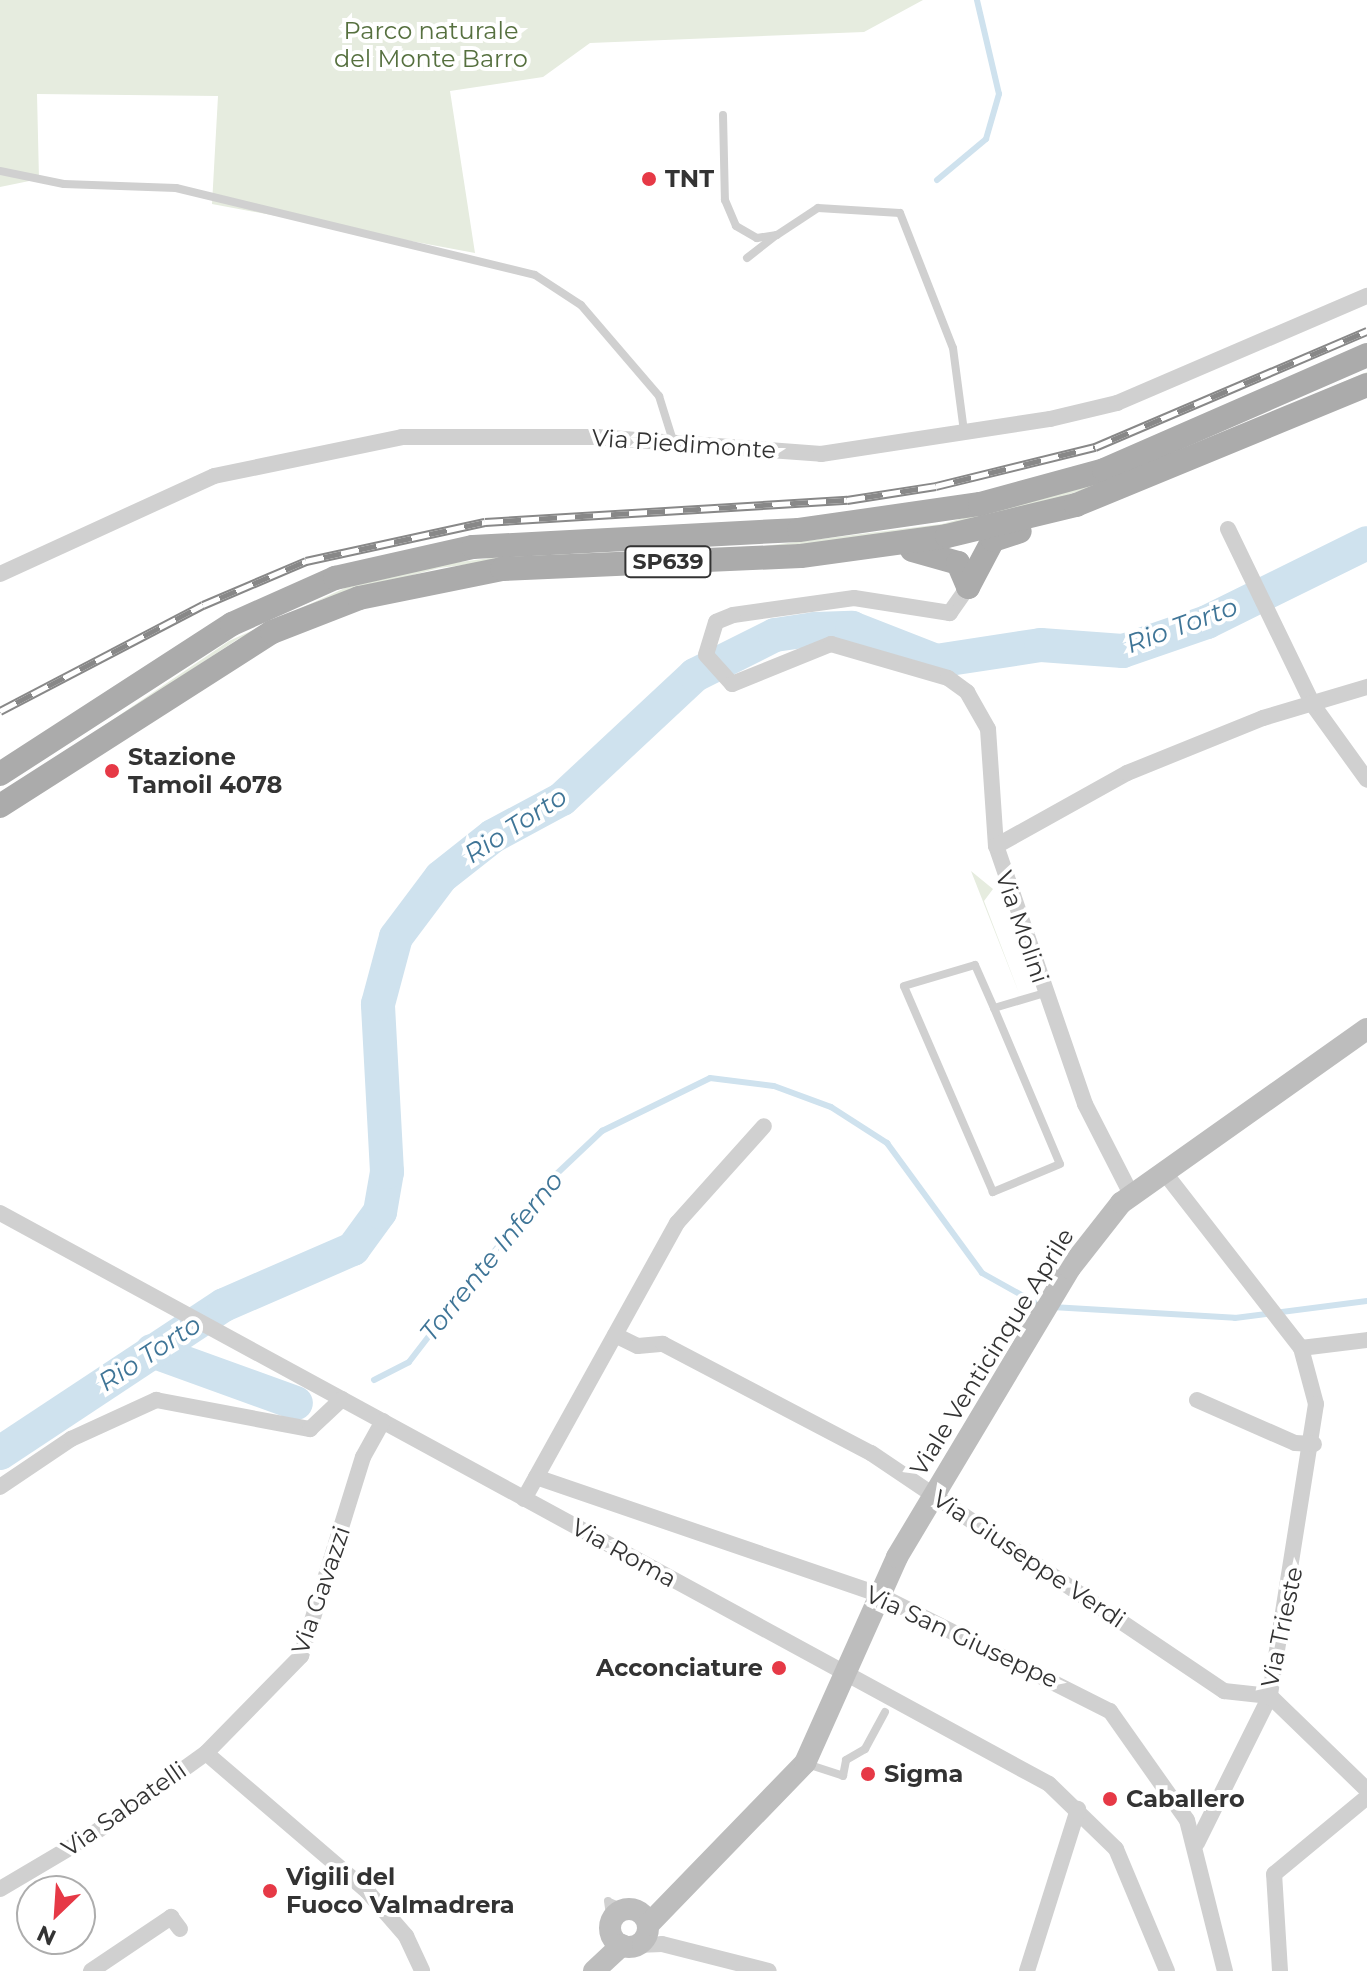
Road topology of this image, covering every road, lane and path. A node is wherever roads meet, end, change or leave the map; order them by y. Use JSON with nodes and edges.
{"nodes":[{"id":1,"x":723,"y":115,"type":"dead end"},
{"id":2,"x":0,"y":171,"type":"edge"},
{"id":3,"x":777,"y":235,"type":"junction"},
{"id":4,"x":747,"y":258,"type":"dead end"},
{"id":5,"x":1367,"y":296,"type":"edge"},
{"id":6,"x":1367,"y":355,"type":"edge"},
{"id":7,"x":1367,"y":385,"type":"edge"},
{"id":8,"x":964,"y":432,"type":"junction"},
{"id":9,"x":674,"y":444,"type":"junction"},
{"id":10,"x":1067,"y":508,"type":"junction"},
{"id":11,"x":1228,"y":529,"type":"dead end"},
{"id":12,"x":870,"y":547,"type":"junction"},
{"id":13,"x":0,"y":574,"type":"edge"},
{"id":14,"x":968,"y":587,"type":"junction"},
{"id":15,"x":1367,"y":687,"type":"edge"},
{"id":16,"x":1313,"y":705,"type":"junction"},
{"id":17,"x":0,"y":774,"type":"edge"},
{"id":18,"x":1367,"y":780,"type":"edge"},
{"id":19,"x":0,"y":806,"type":"edge"},
{"id":20,"x":996,"y":846,"type":"junction"},
{"id":21,"x":1045,"y":993,"type":"junction"},
{"id":22,"x":994,"y":1008,"type":"junction"},
{"id":23,"x":1367,"y":1029,"type":"edge"},
{"id":24,"x":764,"y":1126,"type":"dead end"},
{"id":25,"x":1164,"y":1172,"type":"junction"},
{"id":26,"x":1131,"y":1194,"type":"junction"},
{"id":27,"x":0,"y":1213,"type":"edge"},
{"id":28,"x":615,"y":1335,"type":"junction"},
{"id":29,"x":1367,"y":1340,"type":"edge"},
{"id":30,"x":1296,"y":1341,"type":"junction"},
{"id":31,"x":342,"y":1399,"type":"junction"},
{"id":32,"x":1197,"y":1400,"type":"dead end"},
{"id":33,"x":383,"y":1421,"type":"junction"},
{"id":34,"x":1314,"y":1444,"type":"junction"},
{"id":35,"x":536,"y":1477,"type":"junction"},
{"id":36,"x":0,"y":1487,"type":"edge"},
{"id":37,"x":933,"y":1494,"type":"junction"},
{"id":38,"x":524,"y":1499,"type":"junction"},
{"id":39,"x":877,"y":1594,"type":"junction"},
{"id":40,"x":845,"y":1675,"type":"junction"},
{"id":41,"x":1270,"y":1696,"type":"junction"},
{"id":42,"x":885,"y":1712,"type":"dead end"},
{"id":43,"x":206,"y":1753,"type":"junction"},
{"id":44,"x":805,"y":1763,"type":"junction"},
{"id":45,"x":1367,"y":1790,"type":"edge"},
{"id":46,"x":1367,"y":1797,"type":"edge"},
{"id":47,"x":1078,"y":1809,"type":"junction"},
{"id":48,"x":1197,"y":1843,"type":"junction"},
{"id":49,"x":0,"y":1889,"type":"edge"},
{"id":50,"x":180,"y":1929,"type":"dead end"},
{"id":51,"x":630,"y":1934,"type":"edge"},
{"id":52,"x":91,"y":1971,"type":"edge"},
{"id":53,"x":422,"y":1971,"type":"edge"},
{"id":54,"x":769,"y":1971,"type":"edge"},
{"id":55,"x":1027,"y":1971,"type":"edge"},
{"id":56,"x":1167,"y":1971,"type":"edge"},
{"id":57,"x":1225,"y":1971,"type":"edge"},
{"id":58,"x":1280,"y":1971,"type":"edge"}],
"edges":[{"from":1,"to":3,"type":"lane"},
{"from":2,"to":9,"type":"lane"},
{"from":3,"to":4,"type":"lane"},
{"from":3,"to":8,"type":"lane"},
{"from":5,"to":8,"type":"street","name":"Via Piedimonte"},
{"from":6,"to":17,"type":"main road","number":"SP639"},
{"from":7,"to":10,"type":"main road","number":"SP639"},
{"from":8,"to":9,"type":"street","name":"Via Piedimonte"},
{"from":9,"to":13,"type":"street","name":"Via Piedimonte"},
{"from":10,"to":12,"type":"main road","number":"SP639"},
{"from":10,"to":14,"type":"main road"},
{"from":11,"to":16,"type":"street"},
{"from":12,"to":14,"type":"main road"},
{"from":12,"to":19,"type":"main road","number":"SP639"},
{"from":14,"to":20,"type":"street"},
{"from":15,"to":16,"type":"street","name":"Via Molini"},
{"from":16,"to":18,"type":"street"},
{"from":16,"to":20,"type":"street","name":"Via Molini"},
{"from":20,"to":21,"type":"street","name":"Via Molini"},
{"from":21,"to":22,"type":"lane"},
{"from":21,"to":26,"type":"street","name":"Via Molini"},
{"from":22,"to":22,"type":"lane"},
{"from":23,"to":25,"type":"main road","name":"Viale Venticinque Aprile"},
{"from":24,"to":28,"type":"street"},
{"from":25,"to":26,"type":"main road","name":"Viale Venticinque Aprile"},
{"from":25,"to":30,"type":"street"},
{"from":26,"to":37,"type":"main road","name":"Viale Venticinque Aprile"},
{"from":27,"to":31,"type":"street","name":"Via Roma"},
{"from":28,"to":35,"type":"street"},
{"from":28,"to":37,"type":"street","name":"Via Giuseppe Verdi"},
{"from":29,"to":30,"type":"street"},
{"from":30,"to":34,"type":"street","name":"Via Trieste"},
{"from":31,"to":33,"type":"street","name":"Via Roma"},
{"from":31,"to":36,"type":"street"},
{"from":32,"to":34,"type":"street"},
{"from":33,"to":38,"type":"street","name":"Via Roma"},
{"from":33,"to":43,"type":"street","name":"Via Gavazzi"},
{"from":34,"to":41,"type":"street","name":"Via Trieste"},
{"from":35,"to":38,"type":"street"},
{"from":35,"to":39,"type":"street","name":"Via San Giuseppe"},
{"from":37,"to":39,"type":"main road","name":"Viale Venticinque Aprile"},
{"from":37,"to":41,"type":"street","name":"Via Giuseppe Verdi"},
{"from":38,"to":40,"type":"street","name":"Via Roma"},
{"from":39,"to":40,"type":"main road","name":"Viale Venticinque Aprile"},
{"from":39,"to":48,"type":"street","name":"Via San Giuseppe"},
{"from":40,"to":44,"type":"main road","name":"Viale Venticinque Aprile"},
{"from":40,"to":47,"type":"street","name":"Via Roma"},
{"from":41,"to":45,"type":"street"},
{"from":41,"to":48,"type":"street","name":"Via Trieste"},
{"from":42,"to":44,"type":"lane"},
{"from":43,"to":49,"type":"street","name":"Via Sabatelli"},
{"from":43,"to":53,"type":"street"},
{"from":44,"to":51,"type":"main road"},
{"from":46,"to":58,"type":"street"},
{"from":47,"to":55,"type":"street"},
{"from":47,"to":56,"type":"street","name":"Via Roma"},
{"from":48,"to":57,"type":"street","name":"Via San Giuseppe"},
{"from":50,"to":52,"type":"street"},
{"from":51,"to":54,"type":"street"}]}
